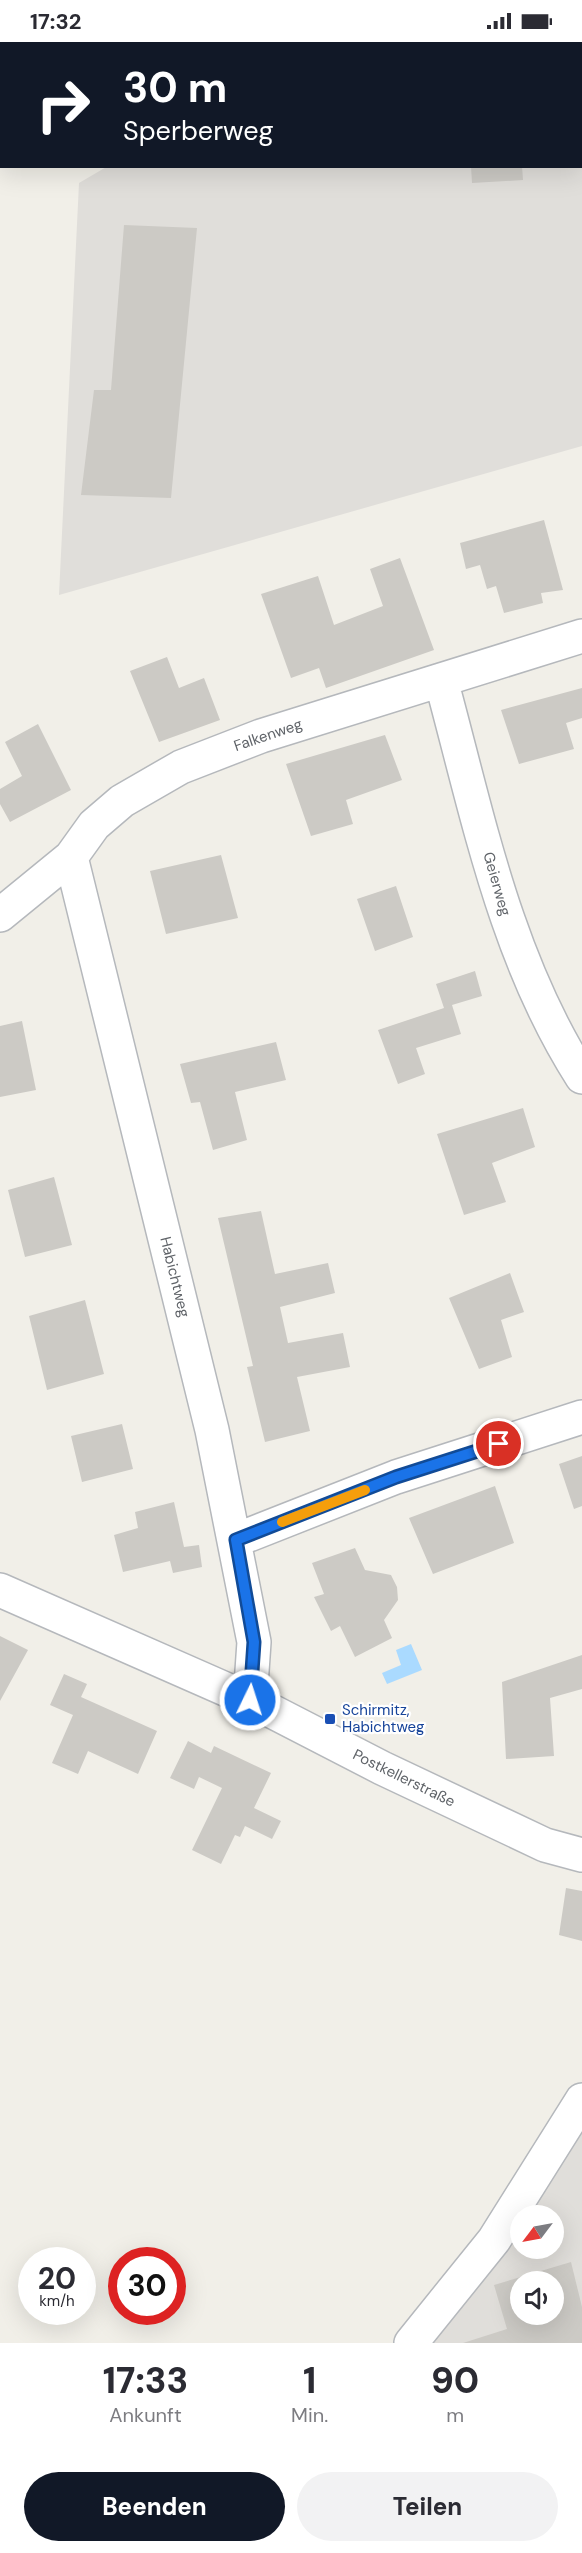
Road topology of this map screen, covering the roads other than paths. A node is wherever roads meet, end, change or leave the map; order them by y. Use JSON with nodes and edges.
{"nodes":[{"id":1,"x":582,"y":636,"type":"edge"},
{"id":2,"x":441,"y":680,"type":"junction"},
{"id":3,"x":71,"y":857,"type":"junction"},
{"id":4,"x":0,"y":915,"type":"edge"},
{"id":5,"x":582,"y":1077,"type":"edge"},
{"id":6,"x":582,"y":1418,"type":"edge"},
{"id":7,"x":236,"y":1540,"type":"junction"},
{"id":8,"x":0,"y":1590,"type":"edge"},
{"id":9,"x":250,"y":1700,"type":"junction"},
{"id":10,"x":582,"y":1855,"type":"edge"},
{"id":11,"x":582,"y":2100,"type":"edge"},
{"id":12,"x":411,"y":2343,"type":"edge"}],
"edges":[{"from":1,"to":2,"type":"street","name":"Falkenweg"},
{"from":2,"to":3,"type":"street","name":"Falkenweg"},
{"from":2,"to":5,"type":"street","name":"Geierweg"},
{"from":3,"to":4,"type":"street","name":"Falkenweg"},
{"from":3,"to":7,"type":"street","name":"Habichtweg"},
{"from":6,"to":7,"type":"street"},
{"from":7,"to":9,"type":"street","name":"Habichtweg"},
{"from":8,"to":9,"type":"street","name":"Postkellerstraße"},
{"from":9,"to":10,"type":"street","name":"Postkellerstraße"},
{"from":11,"to":12,"type":"street"}]}
